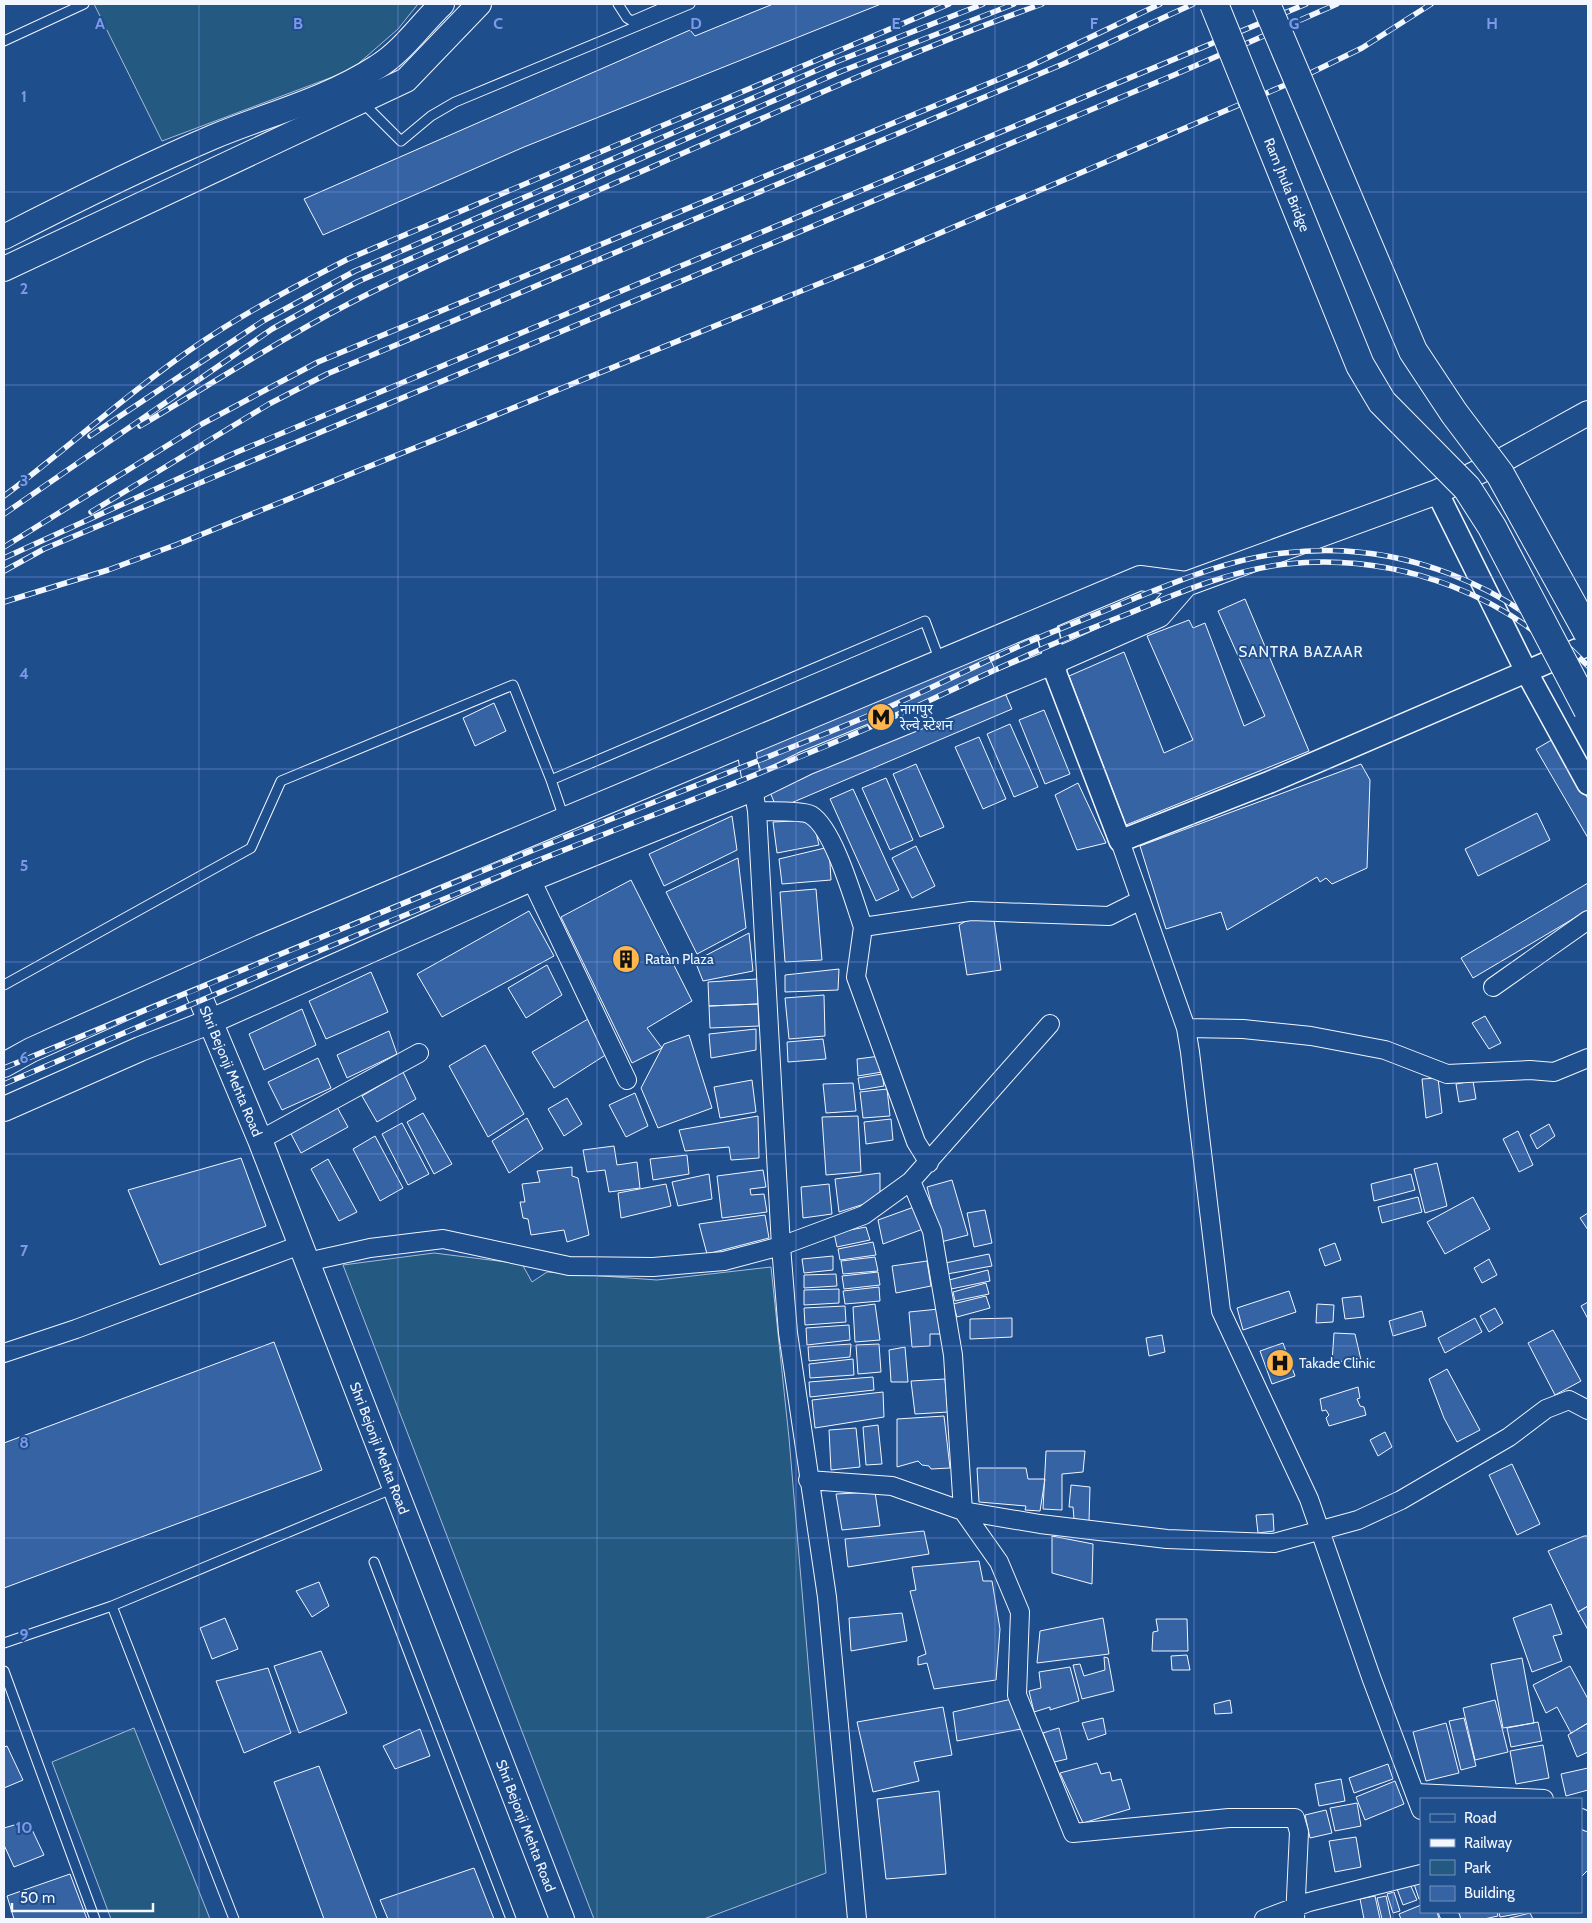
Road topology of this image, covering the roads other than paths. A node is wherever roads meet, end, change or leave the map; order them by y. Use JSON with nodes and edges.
{"nodes":[{"id":1,"x":84,"y":4,"type":"edge"},
{"id":2,"x":442,"y":4,"type":"edge"},
{"id":3,"x":479,"y":4,"type":"edge"},
{"id":4,"x":618,"y":4,"type":"edge"},
{"id":5,"x":690,"y":4,"type":"edge"},
{"id":6,"x":1214,"y":4,"type":"edge"},
{"id":7,"x":1266,"y":4,"type":"edge"},
{"id":8,"x":673,"y":11,"type":"junction"},
{"id":9,"x":4,"y":41,"type":"edge"},
{"id":10,"x":362,"y":101,"type":"junction"},
{"id":11,"x":4,"y":236,"type":"edge"},
{"id":12,"x":4,"y":268,"type":"edge"},
{"id":13,"x":1588,"y":413,"type":"edge"},
{"id":14,"x":1436,"y":492,"type":"junction"},
{"id":15,"x":1186,"y":584,"type":"junction"},
{"id":16,"x":1044,"y":618,"type":"junction"},
{"id":17,"x":1588,"y":633,"type":"edge"},
{"id":18,"x":1588,"y":645,"type":"edge"},
{"id":19,"x":940,"y":661,"type":"junction"},
{"id":20,"x":1055,"y":661,"type":"junction"},
{"id":21,"x":1526,"y":671,"type":"junction"},
{"id":22,"x":1588,"y":710,"type":"edge"},
{"id":23,"x":745,"y":743,"type":"junction"},
{"id":24,"x":551,"y":780,"type":"junction"},
{"id":25,"x":1588,"y":784,"type":"edge"},
{"id":26,"x":755,"y":788,"type":"junction"},
{"id":27,"x":757,"y":811,"type":"junction"},
{"id":28,"x":564,"y":820,"type":"junction"},
{"id":29,"x":1120,"y":842,"type":"junction"},
{"id":30,"x":530,"y":879,"type":"junction"},
{"id":31,"x":1141,"y":900,"type":"junction"},
{"id":32,"x":1588,"y":920,"type":"edge"},
{"id":33,"x":863,"y":927,"type":"junction"},
{"id":34,"x":192,"y":978,"type":"junction"},
{"id":35,"x":4,"y":985,"type":"edge"},
{"id":36,"x":1492,"y":987,"type":"dead end"},
{"id":37,"x":209,"y":1022,"type":"junction"},
{"id":38,"x":1050,"y":1024,"type":"dead end"},
{"id":39,"x":1186,"y":1028,"type":"junction"},
{"id":40,"x":419,"y":1053,"type":"dead end"},
{"id":41,"x":1588,"y":1058,"type":"edge"},
{"id":42,"x":4,"y":1065,"type":"edge"},
{"id":43,"x":627,"y":1080,"type":"dead end"},
{"id":44,"x":4,"y":1108,"type":"edge"},
{"id":45,"x":260,"y":1140,"type":"junction"},
{"id":46,"x":929,"y":1163,"type":"junction"},
{"id":47,"x":911,"y":1181,"type":"junction"},
{"id":48,"x":781,"y":1246,"type":"junction"},
{"id":49,"x":303,"y":1253,"type":"junction"},
{"id":50,"x":4,"y":1353,"type":"edge"},
{"id":51,"x":1588,"y":1410,"type":"edge"},
{"id":52,"x":808,"y":1480,"type":"junction"},
{"id":53,"x":395,"y":1488,"type":"junction"},
{"id":54,"x":963,"y":1511,"type":"junction"},
{"id":55,"x":1319,"y":1532,"type":"junction"},
{"id":56,"x":374,"y":1562,"type":"dead end"},
{"id":57,"x":112,"y":1606,"type":"junction"},
{"id":58,"x":4,"y":1643,"type":"edge"},
{"id":59,"x":4,"y":1671,"type":"edge"},
{"id":60,"x":1418,"y":1801,"type":"edge"},
{"id":61,"x":1420,"y":1874,"type":"edge"},
{"id":62,"x":1294,"y":1914,"type":"edge"},
{"id":63,"x":95,"y":1919,"type":"edge"},
{"id":64,"x":234,"y":1919,"type":"edge"},
{"id":65,"x":511,"y":1919,"type":"edge"},
{"id":66,"x":562,"y":1919,"type":"edge"},
{"id":67,"x":858,"y":1919,"type":"edge"},
{"id":68,"x":1264,"y":1919,"type":"edge"}],
"edges":[{"from":1,"to":9,"type":"lane"},
{"from":2,"to":11,"type":"main road"},
{"from":3,"to":10,"type":"main road"},
{"from":4,"to":8,"type":"lane"},
{"from":5,"to":8,"type":"lane"},
{"from":6,"to":22,"type":"highway","name":"Ram Jhula Bridge","bridge":true},
{"from":7,"to":17,"type":"highway","bridge":true},
{"from":8,"to":10,"type":"lane"},
{"from":10,"to":12,"type":"main road"},
{"from":13,"to":14,"type":"main road"},
{"from":14,"to":15,"type":"main road"},
{"from":14,"to":21,"type":"street"},
{"from":15,"to":16,"type":"main road"},
{"from":15,"to":20,"type":"main road"},
{"from":16,"to":19,"type":"main road"},
{"from":16,"to":20,"type":"street"},
{"from":18,"to":21,"type":"street"},
{"from":19,"to":23,"type":"main road"},
{"from":19,"to":24,"type":"lane"},
{"from":20,"to":26,"type":"main road"},
{"from":20,"to":29,"type":"street"},
{"from":21,"to":25,"type":"street"},
{"from":21,"to":29,"type":"street"},
{"from":23,"to":26,"type":"street"},
{"from":23,"to":28,"type":"main road"},
{"from":24,"to":28,"type":"lane"},
{"from":24,"to":35,"type":"lane"},
{"from":26,"to":27,"type":"street"},
{"from":26,"to":30,"type":"main road"},
{"from":27,"to":33,"type":"street"},
{"from":27,"to":48,"type":"street"},
{"from":28,"to":34,"type":"main road"},
{"from":29,"to":31,"type":"street"},
{"from":30,"to":37,"type":"main road"},
{"from":30,"to":43,"type":"street"},
{"from":31,"to":33,"type":"street"},
{"from":31,"to":39,"type":"street"},
{"from":32,"to":36,"type":"street"},
{"from":33,"to":46,"type":"street"},
{"from":34,"to":37,"type":"main road","name":"Shri Bejonji Mehta Road"},
{"from":34,"to":42,"type":"main road"},
{"from":37,"to":44,"type":"main road"},
{"from":37,"to":45,"type":"main road","name":"Shri Bejonji Mehta Road"},
{"from":38,"to":46,"type":"street"},
{"from":39,"to":41,"type":"street"},
{"from":39,"to":55,"type":"street"},
{"from":40,"to":45,"type":"street"},
{"from":45,"to":49,"type":"main road","name":"Shri Bejonji Mehta Road"},
{"from":46,"to":47,"type":"street"},
{"from":47,"to":48,"type":"street"},
{"from":47,"to":54,"type":"street"},
{"from":48,"to":49,"type":"street"},
{"from":48,"to":52,"type":"street"},
{"from":49,"to":50,"type":"street"},
{"from":49,"to":53,"type":"main road","name":"Shri Bejonji Mehta Road"},
{"from":51,"to":55,"type":"street"},
{"from":52,"to":54,"type":"street"},
{"from":52,"to":67,"type":"street"},
{"from":53,"to":57,"type":"lane"},
{"from":53,"to":66,"type":"main road","name":"Shri Bejonji Mehta Road"},
{"from":54,"to":55,"type":"street"},
{"from":54,"to":62,"type":"street"},
{"from":55,"to":60,"type":"street"},
{"from":56,"to":65,"type":"lane"},
{"from":57,"to":58,"type":"lane"},
{"from":57,"to":64,"type":"lane"},
{"from":59,"to":63,"type":"lane"},
{"from":61,"to":62,"type":"street"},
{"from":62,"to":68,"type":"street"}]}
